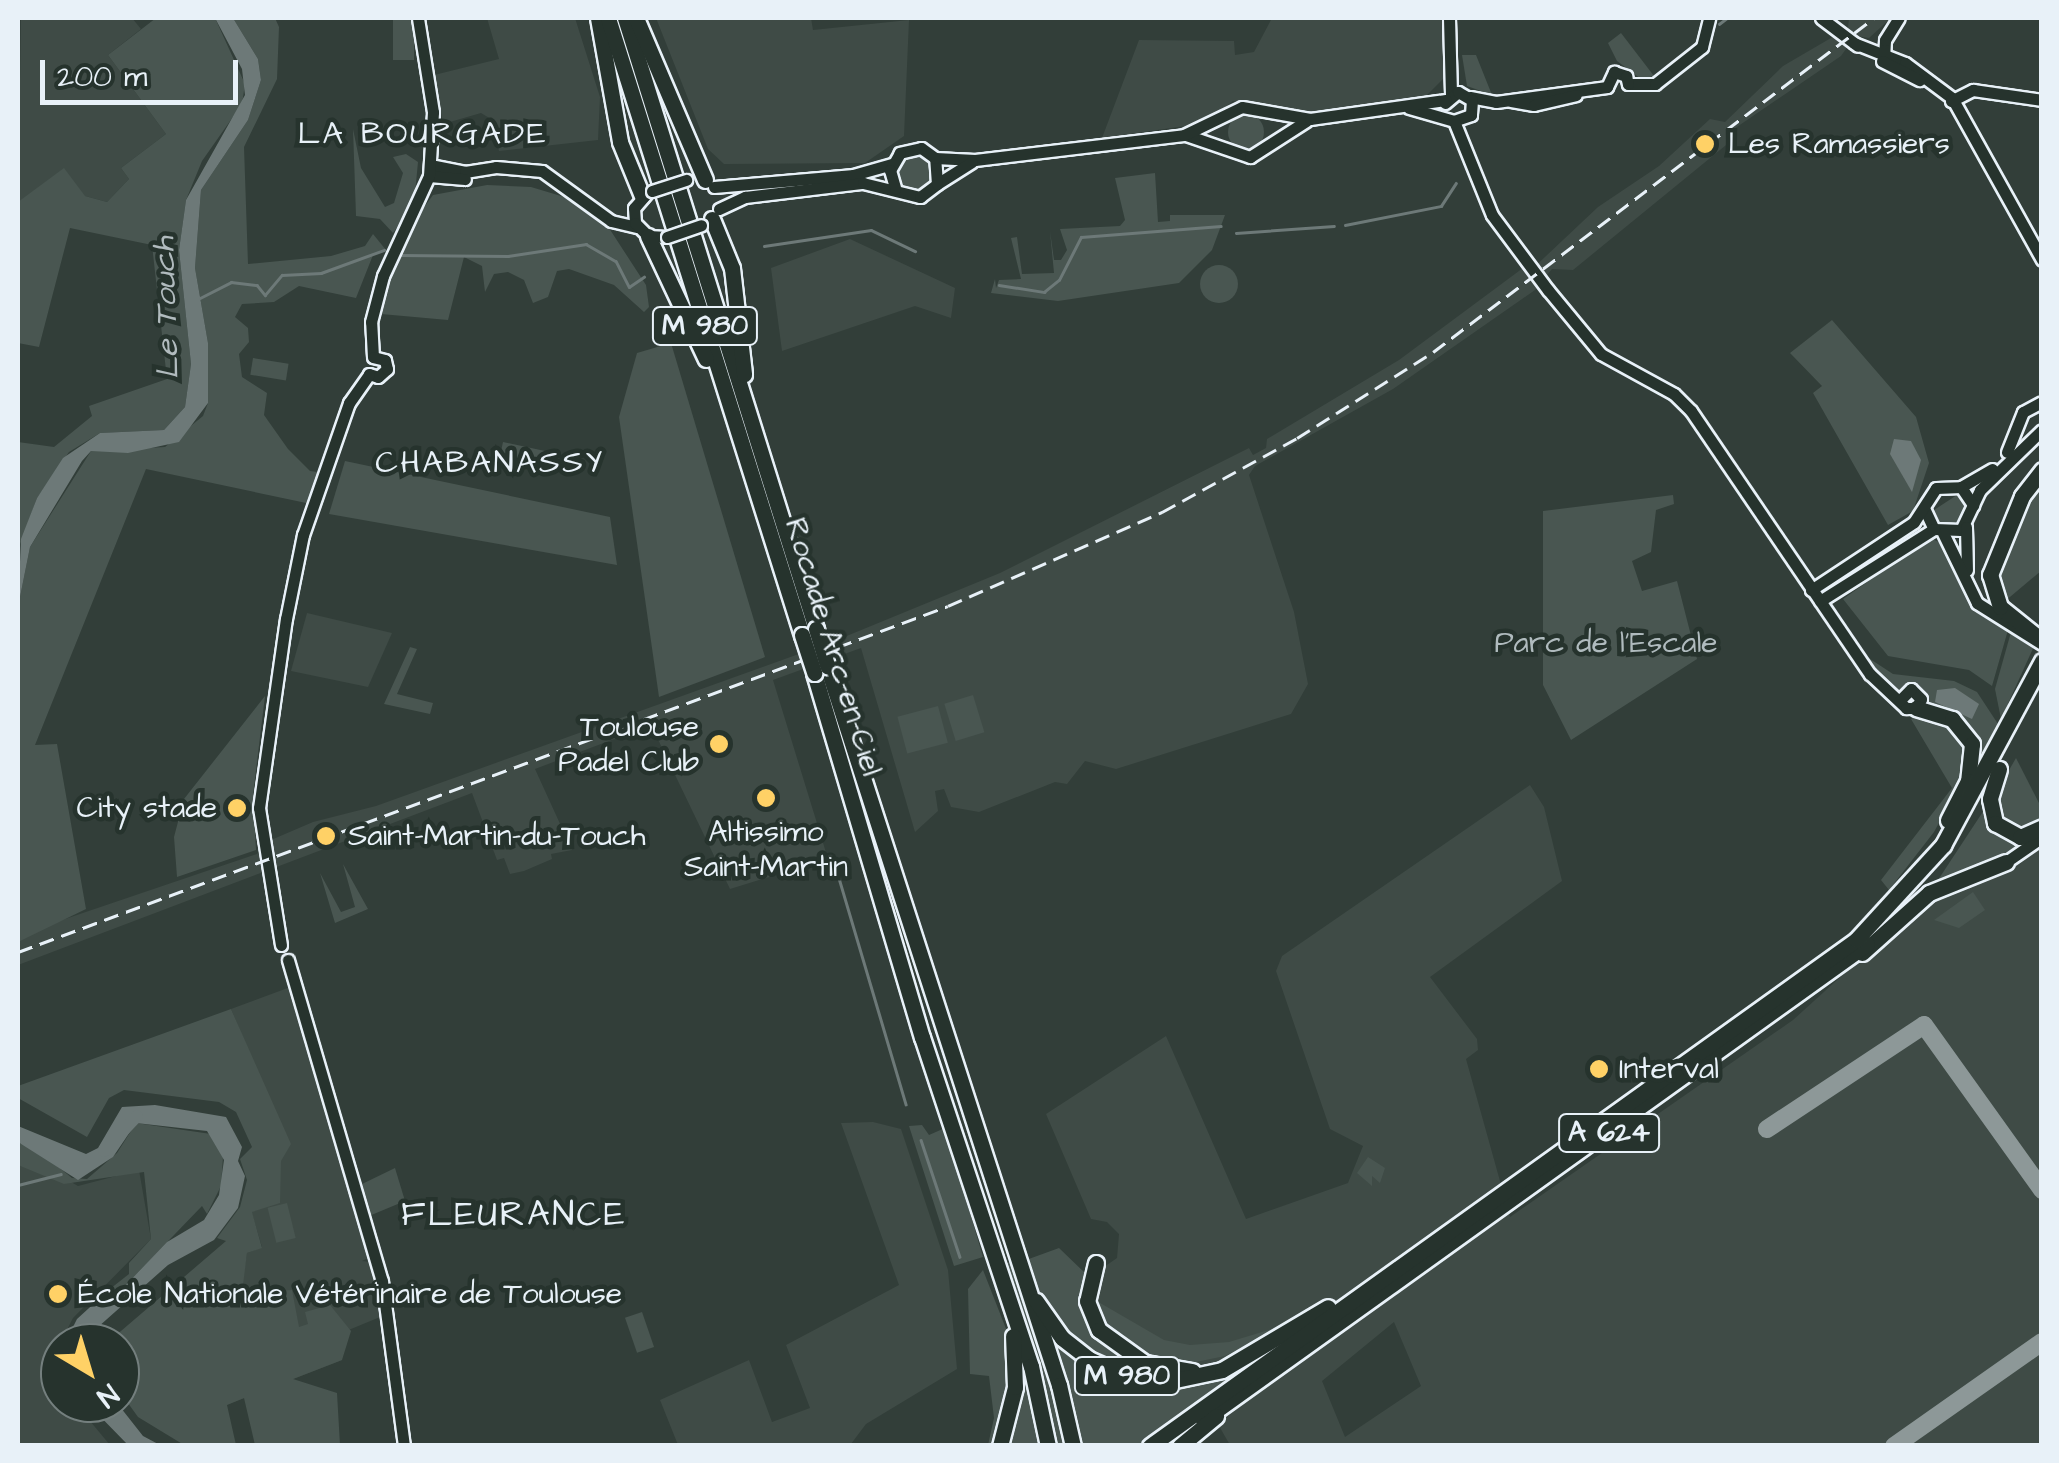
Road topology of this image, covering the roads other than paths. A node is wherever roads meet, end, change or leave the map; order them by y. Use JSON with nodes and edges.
{"nodes":[{"id":1,"x":418,"y":18,"type":"edge"},
{"id":2,"x":598,"y":18,"type":"edge"},
{"id":3,"x":608,"y":18,"type":"edge"},
{"id":4,"x":625,"y":18,"type":"edge"},
{"id":5,"x":636,"y":18,"type":"edge"},
{"id":6,"x":1452,"y":18,"type":"edge"},
{"id":7,"x":1708,"y":18,"type":"edge"},
{"id":8,"x":1821,"y":18,"type":"edge"},
{"id":9,"x":1896,"y":22,"type":"edge"},
{"id":10,"x":1853,"y":41,"type":"junction"},
{"id":11,"x":1886,"y":58,"type":"junction"},
{"id":12,"x":1905,"y":63,"type":"junction"},
{"id":13,"x":1468,"y":95,"type":"junction"},
{"id":14,"x":1448,"y":97,"type":"junction"},
{"id":15,"x":2042,"y":100,"type":"edge"},
{"id":16,"x":1503,"y":101,"type":"junction"},
{"id":17,"x":1953,"y":103,"type":"junction"},
{"id":18,"x":1410,"y":108,"type":"junction"},
{"id":19,"x":1265,"y":114,"type":"junction"},
{"id":20,"x":1471,"y":115,"type":"junction"},
{"id":21,"x":1451,"y":118,"type":"junction"},
{"id":22,"x":1310,"y":119,"type":"junction"},
{"id":23,"x":1224,"y":120,"type":"junction"},
{"id":24,"x":1184,"y":135,"type":"junction"},
{"id":25,"x":1269,"y":144,"type":"junction"},
{"id":26,"x":1228,"y":150,"type":"junction"},
{"id":27,"x":935,"y":158,"type":"junction"},
{"id":28,"x":1469,"y":159,"type":"junction"},
{"id":29,"x":975,"y":160,"type":"junction"},
{"id":30,"x":892,"y":164,"type":"junction"},
{"id":31,"x":430,"y":171,"type":"junction"},
{"id":32,"x":709,"y":184,"type":"junction"},
{"id":33,"x":937,"y":184,"type":"junction"},
{"id":34,"x":895,"y":188,"type":"junction"},
{"id":35,"x":643,"y":198,"type":"junction"},
{"id":36,"x":604,"y":216,"type":"junction"},
{"id":37,"x":711,"y":218,"type":"junction"},
{"id":38,"x":643,"y":231,"type":"junction"},
{"id":39,"x":2042,"y":260,"type":"edge"},
{"id":40,"x":2039,"y":405,"type":"edge"},
{"id":41,"x":2022,"y":424,"type":"junction"},
{"id":42,"x":737,"y":431,"type":"junction"},
{"id":43,"x":2038,"y":431,"type":"edge"},
{"id":44,"x":2042,"y":470,"type":"edge"},
{"id":45,"x":1961,"y":487,"type":"junction"},
{"id":46,"x":1974,"y":505,"type":"junction"},
{"id":47,"x":1924,"y":508,"type":"junction"},
{"id":48,"x":781,"y":522,"type":"junction"},
{"id":49,"x":1966,"y":527,"type":"junction"},
{"id":50,"x":1939,"y":531,"type":"junction"},
{"id":51,"x":1812,"y":591,"type":"junction"},
{"id":52,"x":809,"y":632,"type":"junction"},
{"id":53,"x":2039,"y":638,"type":"edge"},
{"id":54,"x":2041,"y":670,"type":"edge"},
{"id":55,"x":1916,"y":708,"type":"joint"},
{"id":56,"x":1999,"y":769,"type":"junction"},
{"id":57,"x":2042,"y":828,"type":"edge"},
{"id":58,"x":2042,"y":836,"type":"edge"},
{"id":59,"x":2006,"y":862,"type":"joint"},
{"id":60,"x":883,"y":880,"type":"junction"},
{"id":61,"x":1918,"y":886,"type":"junction"},
{"id":62,"x":1842,"y":966,"type":"junction"},
{"id":63,"x":1014,"y":1254,"type":"junction"},
{"id":64,"x":1096,"y":1264,"type":"dead end"},
{"id":65,"x":1388,"y":1273,"type":"junction"},
{"id":66,"x":1006,"y":1294,"type":"junction"},
{"id":67,"x":1282,"y":1336,"type":"junction"},
{"id":68,"x":1256,"y":1384,"type":"junction"},
{"id":69,"x":404,"y":1446,"type":"edge"},
{"id":70,"x":1000,"y":1446,"type":"edge"},
{"id":71,"x":1048,"y":1446,"type":"edge"},
{"id":72,"x":1073,"y":1446,"type":"edge"},
{"id":73,"x":1150,"y":1446,"type":"edge"},
{"id":74,"x":1168,"y":1446,"type":"edge"},
{"id":75,"x":1180,"y":1446,"type":"edge"}],
"edges":[{"from":1,"to":31,"type":"street"},
{"from":2,"to":35,"type":"highway"},
{"from":3,"to":42,"type":"highway","name":"Rocade Arc-en-Ciel","number":"M 980"},
{"from":4,"to":48,"type":"highway","name":"Rocade Arc-en-Ciel","number":"M 980"},
{"from":5,"to":32,"type":"highway"},
{"from":6,"to":13,"type":"street"},
{"from":6,"to":14,"type":"street"},
{"from":7,"to":16,"type":"street"},
{"from":8,"to":10,"type":"street"},
{"from":9,"to":10,"type":"street"},
{"from":9,"to":11,"type":"street"},
{"from":9,"to":12,"type":"street"},
{"from":10,"to":11,"type":"street"},
{"from":11,"to":12,"type":"street"},
{"from":11,"to":17,"type":"street"},
{"from":12,"to":17,"type":"street"},
{"from":13,"to":14,"type":"street"},
{"from":13,"to":16,"type":"street"},
{"from":13,"to":20,"type":"street"},
{"from":14,"to":18,"type":"street"},
{"from":14,"to":21,"type":"street"},
{"from":15,"to":17,"type":"street"},
{"from":16,"to":20,"type":"street"},
{"from":17,"to":39,"type":"street"},
{"from":18,"to":21,"type":"street"},
{"from":18,"to":22,"type":"street"},
{"from":19,"to":22,"type":"street"},
{"from":19,"to":23,"type":"street"},
{"from":19,"to":25,"type":"street"},
{"from":20,"to":21,"type":"street"},
{"from":20,"to":28,"type":"street"},
{"from":21,"to":28,"type":"street"},
{"from":22,"to":25,"type":"street"},
{"from":23,"to":24,"type":"street"},
{"from":23,"to":26,"type":"street"},
{"from":24,"to":26,"type":"street"},
{"from":24,"to":29,"type":"street"},
{"from":25,"to":26,"type":"street"},
{"from":27,"to":29,"type":"street"},
{"from":27,"to":30,"type":"street"},
{"from":27,"to":33,"type":"street"},
{"from":28,"to":51,"type":"street"},
{"from":29,"to":33,"type":"street"},
{"from":30,"to":32,"type":"street"},
{"from":30,"to":34,"type":"street"},
{"from":31,"to":36,"type":"street"},
{"from":31,"to":69,"type":"street"},
{"from":32,"to":35,"type":"street","bridge":true},
{"from":32,"to":37,"type":"street"},
{"from":33,"to":34,"type":"street"},
{"from":34,"to":37,"type":"street"},
{"from":35,"to":36,"type":"street"},
{"from":35,"to":38,"type":"street"},
{"from":36,"to":38,"type":"street"},
{"from":37,"to":38,"type":"street","bridge":true},
{"from":37,"to":48,"type":"highway"},
{"from":38,"to":42,"type":"highway"},
{"from":40,"to":41,"type":"street"},
{"from":41,"to":43,"type":"street"},
{"from":41,"to":45,"type":"street"},
{"from":42,"to":52,"type":"highway","name":"Rocade Arc-en-Ciel","number":"M 980"},
{"from":43,"to":46,"type":"street"},
{"from":44,"to":53,"type":"highway"},
{"from":45,"to":46,"type":"street"},
{"from":45,"to":47,"type":"street"},
{"from":46,"to":49,"type":"street"},
{"from":47,"to":50,"type":"street"},
{"from":47,"to":51,"type":"street"},
{"from":48,"to":52,"type":"highway","name":"Rocade Arc-en-Ciel","number":"M 980"},
{"from":49,"to":50,"type":"street"},
{"from":49,"to":53,"type":"street"},
{"from":50,"to":51,"type":"street"},
{"from":50,"to":53,"type":"street"},
{"from":51,"to":55,"type":"street"},
{"from":52,"to":60,"type":"highway","name":"Rocade Arc-en-Ciel","number":"M 980","bridge":true},
{"from":54,"to":56,"type":"highway"},
{"from":54,"to":61,"type":"highway","number":"A 624"},
{"from":55,"to":61,"type":"highway"},
{"from":56,"to":57,"type":"highway"},
{"from":56,"to":61,"type":"highway"},
{"from":58,"to":59,"type":"street"},
{"from":59,"to":62,"type":"highway"},
{"from":60,"to":63,"type":"highway","name":"Rocade Arc-en-Ciel","number":"M 980"},
{"from":60,"to":66,"type":"highway","name":"Rocade Arc-en-Ciel","number":"M 980"},
{"from":61,"to":62,"type":"highway","number":"A 624"},
{"from":61,"to":65,"type":"highway","number":"A 624"},
{"from":62,"to":68,"type":"highway","number":"A 624"},
{"from":63,"to":67,"type":"highway","number":"M 980"},
{"from":63,"to":72,"type":"highway","number":"M 980"},
{"from":64,"to":67,"type":"highway"},
{"from":65,"to":67,"type":"highway"},
{"from":65,"to":73,"type":"highway","number":"A 624"},
{"from":66,"to":70,"type":"highway"},
{"from":66,"to":71,"type":"highway","number":"M 980"},
{"from":68,"to":74,"type":"highway","number":"A 624"},
{"from":68,"to":75,"type":"highway"}]}
